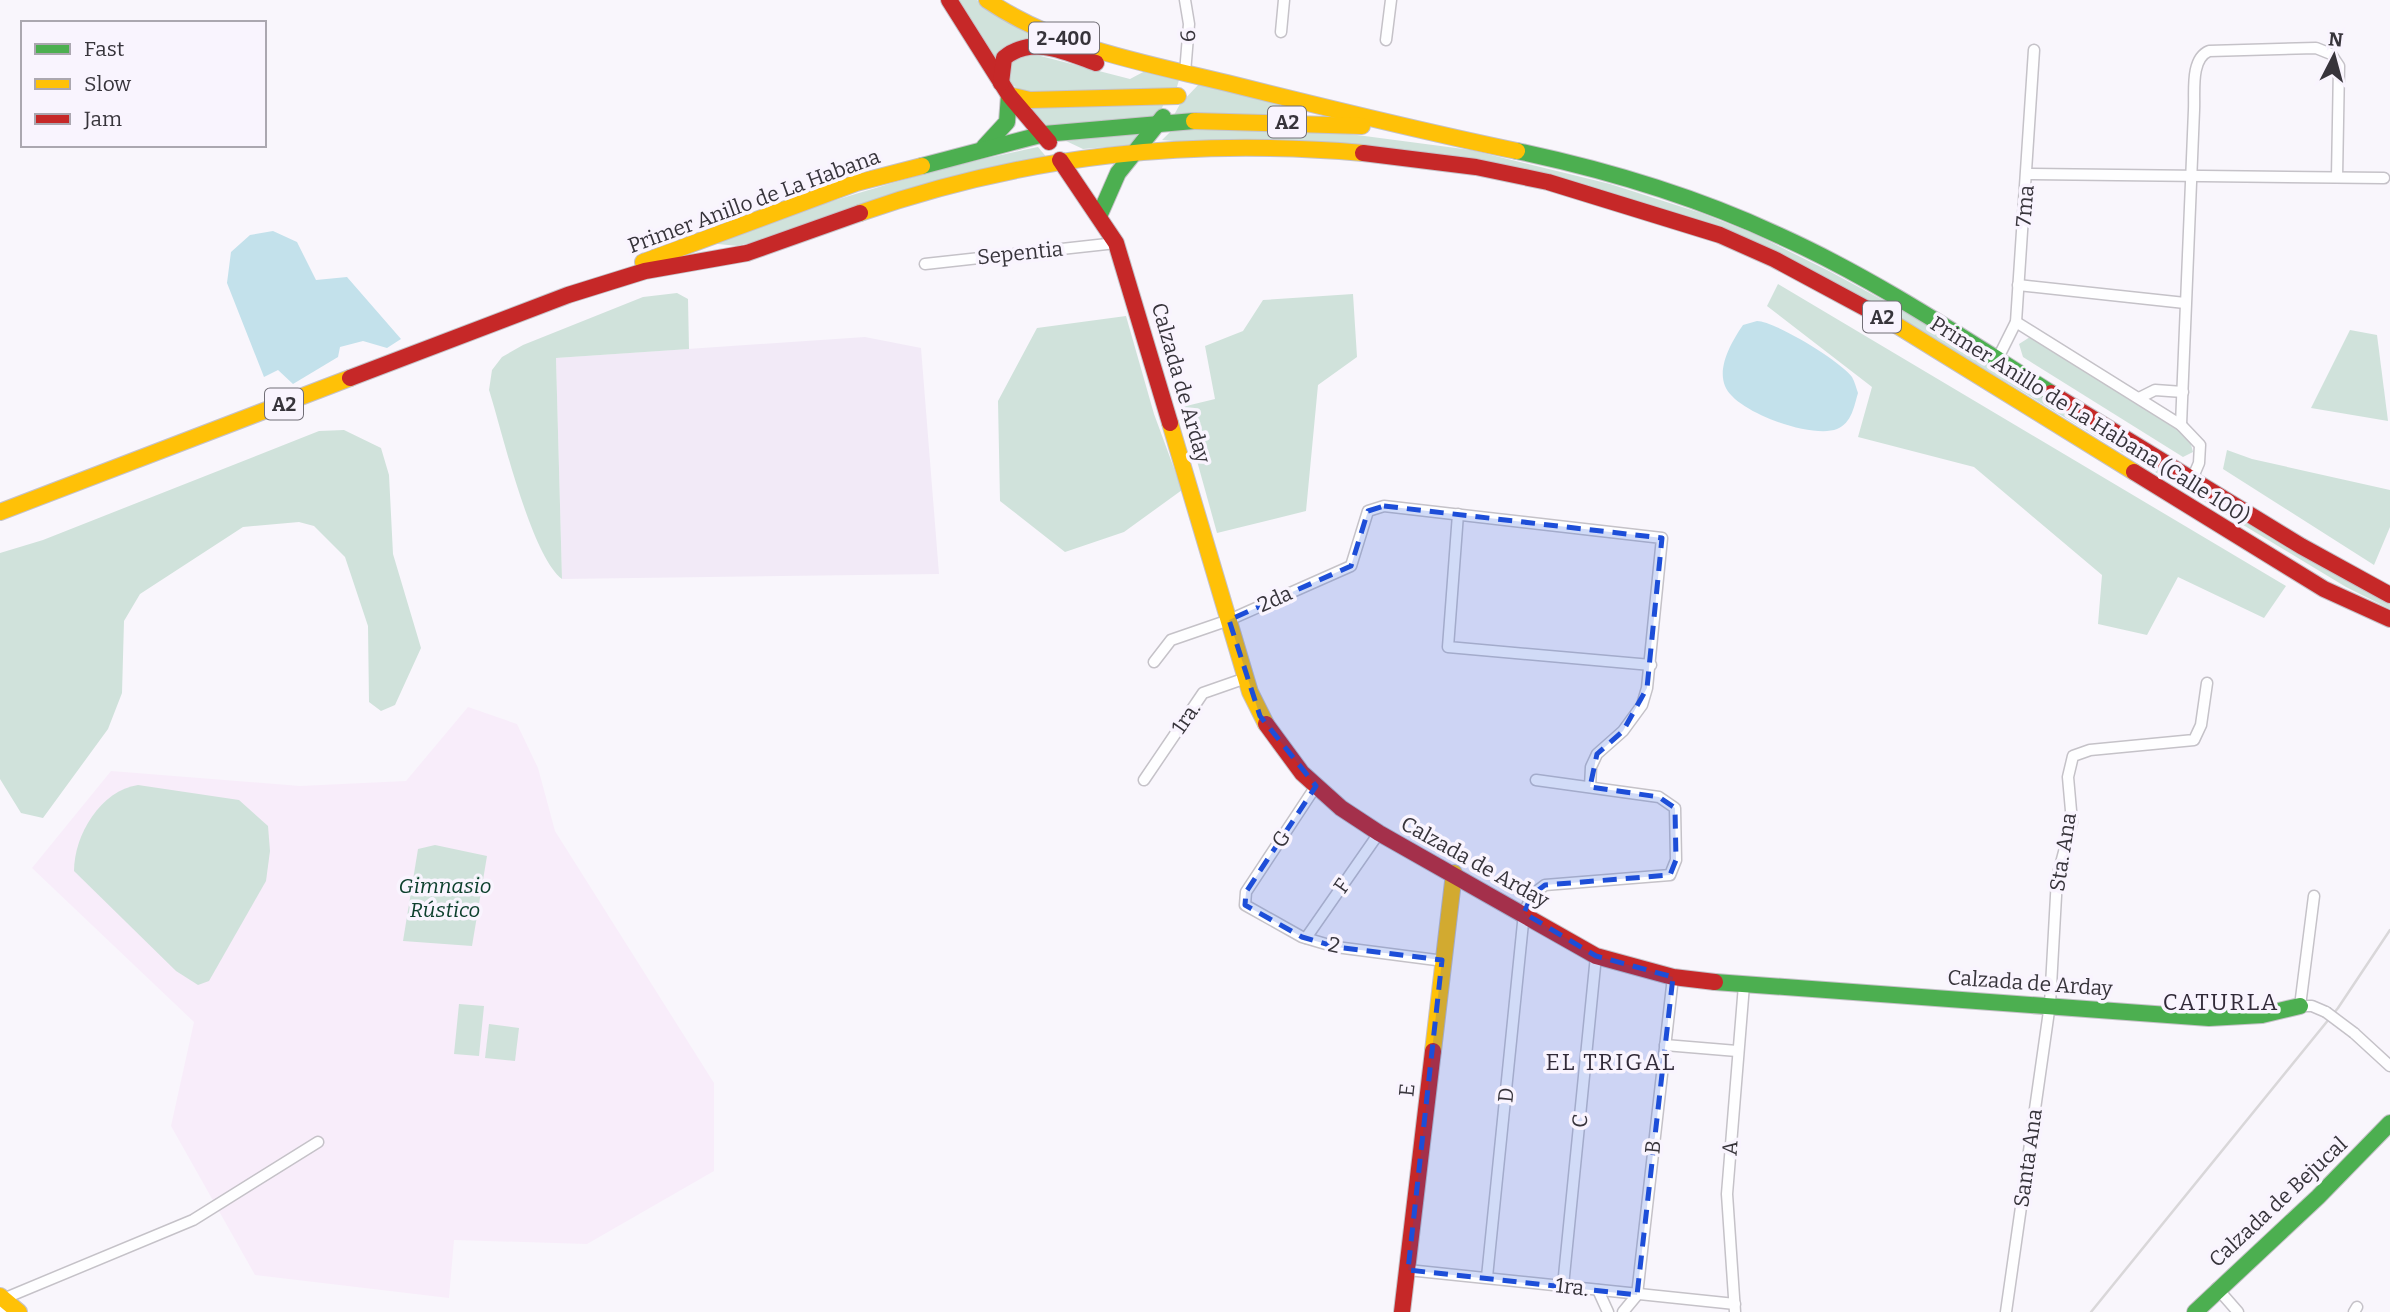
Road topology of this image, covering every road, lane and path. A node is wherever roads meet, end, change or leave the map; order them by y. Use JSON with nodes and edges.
{"nodes":[{"id":1,"x":949,"y":0,"type":"edge"},
{"id":2,"x":987,"y":0,"type":"edge"},
{"id":3,"x":1185,"y":0,"type":"edge"},
{"id":4,"x":1284,"y":0,"type":"edge"},
{"id":5,"x":1391,"y":0,"type":"edge"},
{"id":6,"x":1280,"y":32,"type":"dead end"},
{"id":7,"x":1386,"y":40,"type":"dead end"},
{"id":8,"x":2034,"y":50,"type":"dead end"},
{"id":9,"x":1146,"y":63,"type":"junction"},
{"id":10,"x":1185,"y":73,"type":"junction"},
{"id":11,"x":1005,"y":89,"type":"junction"},
{"id":12,"x":1178,"y":96,"type":"junction"},
{"id":13,"x":1159,"y":122,"type":"junction"},
{"id":14,"x":1415,"y":130,"type":"junction"},
{"id":15,"x":1044,"y":134,"type":"junction"},
{"id":16,"x":980,"y":150,"type":"junction"},
{"id":17,"x":1134,"y":152,"type":"junction"},
{"id":18,"x":1101,"y":155,"type":"junction"},
{"id":19,"x":1060,"y":160,"type":"junction"},
{"id":20,"x":2028,"y":174,"type":"junction"},
{"id":21,"x":2192,"y":175,"type":"junction"},
{"id":22,"x":2337,"y":177,"type":"junction"},
{"id":23,"x":2384,"y":178,"type":"dead end"},
{"id":24,"x":1100,"y":214,"type":"junction"},
{"id":25,"x":697,"y":241,"type":"junction"},
{"id":26,"x":1116,"y":243,"type":"junction"},
{"id":27,"x":695,"y":263,"type":"junction"},
{"id":28,"x":925,"y":264,"type":"dead end"},
{"id":29,"x":2018,"y":285,"type":"junction"},
{"id":30,"x":568,"y":295,"type":"junction"},
{"id":31,"x":2185,"y":303,"type":"junction"},
{"id":32,"x":2016,"y":322,"type":"junction"},
{"id":33,"x":1998,"y":358,"type":"junction"},
{"id":34,"x":2183,"y":392,"type":"junction"},
{"id":35,"x":2138,"y":398,"type":"junction"},
{"id":36,"x":2181,"y":425,"type":"junction"},
{"id":37,"x":2193,"y":477,"type":"junction"},
{"id":38,"x":0,"y":512,"type":"edge"},
{"id":39,"x":1458,"y":514,"type":"junction"},
{"id":40,"x":2390,"y":595,"type":"edge"},
{"id":41,"x":2390,"y":619,"type":"edge"},
{"id":42,"x":1228,"y":620,"type":"junction"},
{"id":43,"x":1154,"y":662,"type":"dead end"},
{"id":44,"x":1651,"y":664,"type":"junction"},
{"id":45,"x":1246,"y":678,"type":"junction"},
{"id":46,"x":2207,"y":683,"type":"dead end"},
{"id":47,"x":1144,"y":780,"type":"dead end"},
{"id":48,"x":1535,"y":780,"type":"dead end"},
{"id":49,"x":1316,"y":786,"type":"junction"},
{"id":50,"x":1590,"y":788,"type":"junction"},
{"id":51,"x":1378,"y":833,"type":"junction"},
{"id":52,"x":1454,"y":873,"type":"junction"},
{"id":53,"x":1246,"y":892,"type":"joint"},
{"id":54,"x":2314,"y":896,"type":"dead end"},
{"id":55,"x":1524,"y":913,"type":"junction"},
{"id":56,"x":1306,"y":938,"type":"junction"},
{"id":57,"x":1597,"y":957,"type":"junction"},
{"id":58,"x":1444,"y":961,"type":"junction"},
{"id":59,"x":1672,"y":977,"type":"junction"},
{"id":60,"x":1744,"y":985,"type":"junction"},
{"id":61,"x":2050,"y":1004,"type":"junction"},
{"id":62,"x":2300,"y":1006,"type":"junction"},
{"id":63,"x":1665,"y":1045,"type":"junction"},
{"id":64,"x":1737,"y":1051,"type":"junction"},
{"id":65,"x":2390,"y":1066,"type":"edge"},
{"id":66,"x":2388,"y":1128,"type":"edge"},
{"id":67,"x":318,"y":1142,"type":"dead end"},
{"id":68,"x":1408,"y":1270,"type":"junction"},
{"id":69,"x":1487,"y":1277,"type":"junction"},
{"id":70,"x":1563,"y":1286,"type":"junction"},
{"id":71,"x":2217,"y":1288,"type":"junction"},
{"id":72,"x":1598,"y":1290,"type":"junction"},
{"id":73,"x":1637,"y":1294,"type":"junction"},
{"id":74,"x":2,"y":1302,"type":"edge"},
{"id":75,"x":1735,"y":1308,"type":"edge"},
{"id":76,"x":19,"y":1312,"type":"edge"},
{"id":77,"x":1402,"y":1312,"type":"edge"},
{"id":78,"x":1608,"y":1312,"type":"edge"},
{"id":79,"x":1623,"y":1312,"type":"edge"},
{"id":80,"x":2006,"y":1312,"type":"edge"},
{"id":81,"x":2195,"y":1312,"type":"edge"},
{"id":82,"x":2238,"y":1312,"type":"edge"}],
"edges":[{"from":1,"to":11,"type":"main road"},
{"from":2,"to":9,"type":"main road","number":"2-400"},
{"from":3,"to":10,"type":"street","name":"6"},
{"from":4,"to":6,"type":"street"},
{"from":5,"to":7,"type":"street"},
{"from":8,"to":20,"type":"street","name":"7ma"},
{"from":9,"to":10,"type":"main road","number":"2-400"},
{"from":9,"to":11,"type":"main road"},
{"from":10,"to":12,"type":"main road"},
{"from":10,"to":14,"type":"main road","number":"2-400"},
{"from":11,"to":12,"type":"main road"},
{"from":11,"to":15,"type":"main road"},
{"from":11,"to":16,"type":"main road"},
{"from":12,"to":13,"type":"main road"},
{"from":13,"to":14,"type":"main road","name":"Primer Anillo de La Habana","number":"A2"},
{"from":13,"to":15,"type":"main road","name":"Primer Anillo de La Habana","number":"A2"},
{"from":13,"to":17,"type":"main road"},
{"from":14,"to":33,"type":"main road","name":"Primer Anillo de La Habana (Calle 100)","number":"A2"},
{"from":15,"to":16,"type":"main road","name":"Primer Anillo de La Habana","number":"A2"},
{"from":15,"to":18,"type":"main road"},
{"from":15,"to":19,"type":"main road","name":"Calzada de Arday"},
{"from":16,"to":25,"type":"main road","name":"Primer Anillo de La Habana","number":"A2"},
{"from":17,"to":18,"type":"main road","number":"A2"},
{"from":17,"to":24,"type":"main road"},
{"from":17,"to":41,"type":"main road","name":"Primer Anillo de La Habana (Calle 100)","number":"A2"},
{"from":18,"to":19,"type":"main road","number":"A2"},
{"from":19,"to":24,"type":"main road","name":"Calzada de Arday"},
{"from":19,"to":27,"type":"main road","name":"Primer Anillo de La Habana","number":"A2"},
{"from":20,"to":21,"type":"street"},
{"from":20,"to":29,"type":"street","name":"7ma"},
{"from":21,"to":22,"type":"street"},
{"from":21,"to":22,"type":"street"},
{"from":21,"to":31,"type":"street"},
{"from":22,"to":23,"type":"street"},
{"from":24,"to":26,"type":"main road","name":"Calzada de Arday"},
{"from":25,"to":27,"type":"main road"},
{"from":25,"to":30,"type":"main road","name":"Primer Anillo de La Habana","number":"A2"},
{"from":26,"to":28,"type":"street","name":"Sepentia"},
{"from":26,"to":42,"type":"main road","name":"Calzada de Arday"},
{"from":27,"to":30,"type":"main road","name":"Primer Anillo de La Habana","number":"A2"},
{"from":29,"to":31,"type":"street"},
{"from":29,"to":32,"type":"street","name":"7ma"},
{"from":30,"to":38,"type":"main road","name":"Primer Anillo de La Habana","number":"A2"},
{"from":31,"to":34,"type":"street"},
{"from":32,"to":33,"type":"street","name":"7ma"},
{"from":32,"to":35,"type":"street"},
{"from":33,"to":37,"type":"main road","name":"Primer Anillo de La Habana (Calle 100)","number":"A2"},
{"from":34,"to":35,"type":"street"},
{"from":34,"to":36,"type":"street"},
{"from":35,"to":36,"type":"street"},
{"from":36,"to":37,"type":"street"},
{"from":37,"to":40,"type":"main road","name":"Primer Anillo de La Habana (Calle 100)","number":"A2"},
{"from":39,"to":42,"type":"street","name":"2da"},
{"from":39,"to":44,"type":"street"},
{"from":39,"to":44,"type":"street"},
{"from":42,"to":43,"type":"street","name":"2da"},
{"from":42,"to":45,"type":"main road","name":"Calzada de Arday"},
{"from":44,"to":50,"type":"street"},
{"from":45,"to":47,"type":"street","name":"1ra."},
{"from":45,"to":49,"type":"main road","name":"Calzada de Arday"},
{"from":46,"to":61,"type":"street","name":"Sta. Ana"},
{"from":48,"to":50,"type":"street"},
{"from":49,"to":51,"type":"main road","name":"Calzada de Arday"},
{"from":49,"to":53,"type":"street","name":"G"},
{"from":50,"to":55,"type":"street"},
{"from":51,"to":52,"type":"main road","name":"Calzada de Arday"},
{"from":51,"to":56,"type":"street","name":"F"},
{"from":52,"to":55,"type":"main road","name":"Calzada de Arday"},
{"from":52,"to":58,"type":"main road","name":"E"},
{"from":53,"to":56,"type":"street","name":"2"},
{"from":54,"to":62,"type":"street"},
{"from":55,"to":57,"type":"main road","name":"Calzada de Arday"},
{"from":55,"to":69,"type":"street","name":"D"},
{"from":56,"to":58,"type":"street","name":"2"},
{"from":57,"to":59,"type":"main road","name":"Calzada de Arday"},
{"from":57,"to":70,"type":"street","name":"C"},
{"from":58,"to":68,"type":"main road","name":"E"},
{"from":59,"to":60,"type":"main road","name":"Calzada de Arday"},
{"from":59,"to":63,"type":"street","name":"B"},
{"from":60,"to":61,"type":"main road","name":"Calzada de Arday"},
{"from":60,"to":64,"type":"street","name":"A"},
{"from":61,"to":62,"type":"main road","name":"Calzada de Arday"},
{"from":61,"to":80,"type":"street","name":"Santa Ana"},
{"from":62,"to":65,"type":"street","bridge":true},
{"from":63,"to":64,"type":"street"},
{"from":63,"to":73,"type":"street","name":"B"},
{"from":64,"to":75,"type":"street","name":"A"},
{"from":66,"to":71,"type":"main road","name":"Calzada de Bejucal"},
{"from":67,"to":74,"type":"street"},
{"from":68,"to":69,"type":"street","name":"1ra."},
{"from":68,"to":77,"type":"main road","name":"E"},
{"from":69,"to":70,"type":"street","name":"1ra."},
{"from":70,"to":72,"type":"street","name":"1ra."},
{"from":71,"to":81,"type":"main road","name":"Calzada de Bejucal"},
{"from":71,"to":82,"type":"street"},
{"from":72,"to":73,"type":"street","name":"1ra."},
{"from":72,"to":78,"type":"street"},
{"from":73,"to":75,"type":"street","name":"1ra."},
{"from":73,"to":79,"type":"street"},
{"from":74,"to":76,"type":"main road"}]}
